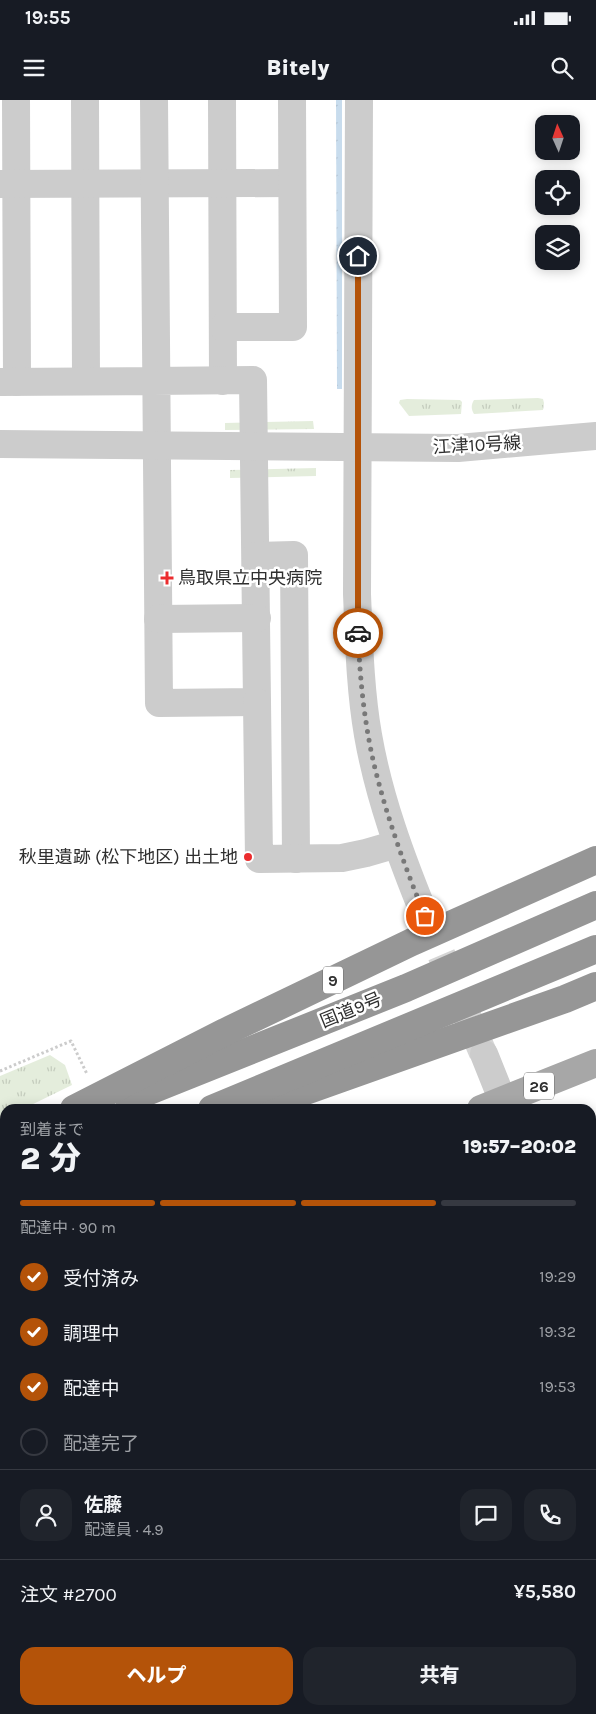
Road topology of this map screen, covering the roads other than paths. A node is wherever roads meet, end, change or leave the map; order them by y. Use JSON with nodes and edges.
{"nodes":[{"id":1,"x":16,"y":100,"type":"edge"},
{"id":2,"x":85,"y":100,"type":"edge"},
{"id":3,"x":154,"y":100,"type":"edge"},
{"id":4,"x":222,"y":100,"type":"edge"},
{"id":5,"x":292,"y":100,"type":"edge"},
{"id":6,"x":359,"y":100,"type":"edge"},
{"id":7,"x":222,"y":183,"type":"junction"},
{"id":8,"x":292,"y":183,"type":"junction"},
{"id":9,"x":8,"y":184,"type":"edge"},
{"id":10,"x":85,"y":184,"type":"junction"},
{"id":11,"x":154,"y":184,"type":"junction"},
{"id":12,"x":223,"y":327,"type":"junction"},
{"id":13,"x":86,"y":381,"type":"junction"},
{"id":14,"x":155,"y":381,"type":"junction"},
{"id":15,"x":223,"y":381,"type":"junction"},
{"id":16,"x":9,"y":382,"type":"edge"},
{"id":17,"x":596,"y":436,"type":"edge"},
{"id":18,"x":0,"y":444,"type":"edge"},
{"id":19,"x":155,"y":445,"type":"junction"},
{"id":20,"x":255,"y":446,"type":"junction"},
{"id":21,"x":358,"y":447,"type":"junction"},
{"id":22,"x":256,"y":556,"type":"junction"},
{"id":23,"x":158,"y":611,"type":"junction"},
{"id":24,"x":256,"y":618,"type":"junction"},
{"id":25,"x":257,"y":702,"type":"junction"},
{"id":26,"x":398,"y":844,"type":"junction"},
{"id":27,"x":296,"y":859,"type":"junction"},
{"id":28,"x":596,"y":860,"type":"edge"},
{"id":29,"x":596,"y":906,"type":"edge"},
{"id":30,"x":425,"y":916,"type":"tunnel mouth"},
{"id":31,"x":596,"y":949,"type":"edge"},
{"id":32,"x":596,"y":986,"type":"edge"},
{"id":33,"x":484,"y":1054,"type":"tunnel mouth"},
{"id":34,"x":596,"y":1063,"type":"edge"},
{"id":35,"x":84,"y":1104,"type":"edge"},
{"id":36,"x":117,"y":1104,"type":"edge"},
{"id":37,"x":224,"y":1104,"type":"edge"},
{"id":38,"x":270,"y":1104,"type":"edge"},
{"id":39,"x":496,"y":1104,"type":"edge"},
{"id":40,"x":502,"y":1104,"type":"edge"}],
"edges":[{"from":1,"to":9,"type":"street"},
{"from":2,"to":10,"type":"street"},
{"from":3,"to":11,"type":"street"},
{"from":4,"to":7,"type":"street"},
{"from":5,"to":8,"type":"street"},
{"from":6,"to":21,"type":"street"},
{"from":7,"to":8,"type":"street"},
{"from":7,"to":11,"type":"street"},
{"from":7,"to":12,"type":"street"},
{"from":8,"to":12,"type":"street"},
{"from":9,"to":10,"type":"street"},
{"from":9,"to":16,"type":"street"},
{"from":10,"to":11,"type":"street"},
{"from":10,"to":13,"type":"street"},
{"from":11,"to":14,"type":"street"},
{"from":12,"to":15,"type":"street"},
{"from":13,"to":14,"type":"street"},
{"from":13,"to":16,"type":"street"},
{"from":14,"to":15,"type":"street"},
{"from":14,"to":19,"type":"street"},
{"from":15,"to":20,"type":"street"},
{"from":17,"to":21,"type":"street","name":"江津10号線"},
{"from":18,"to":19,"type":"street","name":"江津10号線"},
{"from":19,"to":20,"type":"street","name":"江津10号線"},
{"from":19,"to":23,"type":"street"},
{"from":20,"to":21,"type":"street","name":"江津10号線"},
{"from":20,"to":22,"type":"street"},
{"from":21,"to":26,"type":"street"},
{"from":22,"to":24,"type":"street"},
{"from":22,"to":27,"type":"street"},
{"from":23,"to":24,"type":"street"},
{"from":23,"to":25,"type":"street"},
{"from":24,"to":25,"type":"street"},
{"from":25,"to":27,"type":"street"},
{"from":26,"to":27,"type":"street"},
{"from":26,"to":30,"type":"street"},
{"from":28,"to":35,"type":"highway","number":"9"},
{"from":29,"to":36,"type":"highway","name":"国道9号","number":"9"},
{"from":31,"to":37,"type":"highway"},
{"from":32,"to":38,"type":"highway"},
{"from":33,"to":39,"type":"street"},
{"from":34,"to":40,"type":"main road","number":"26"}]}
